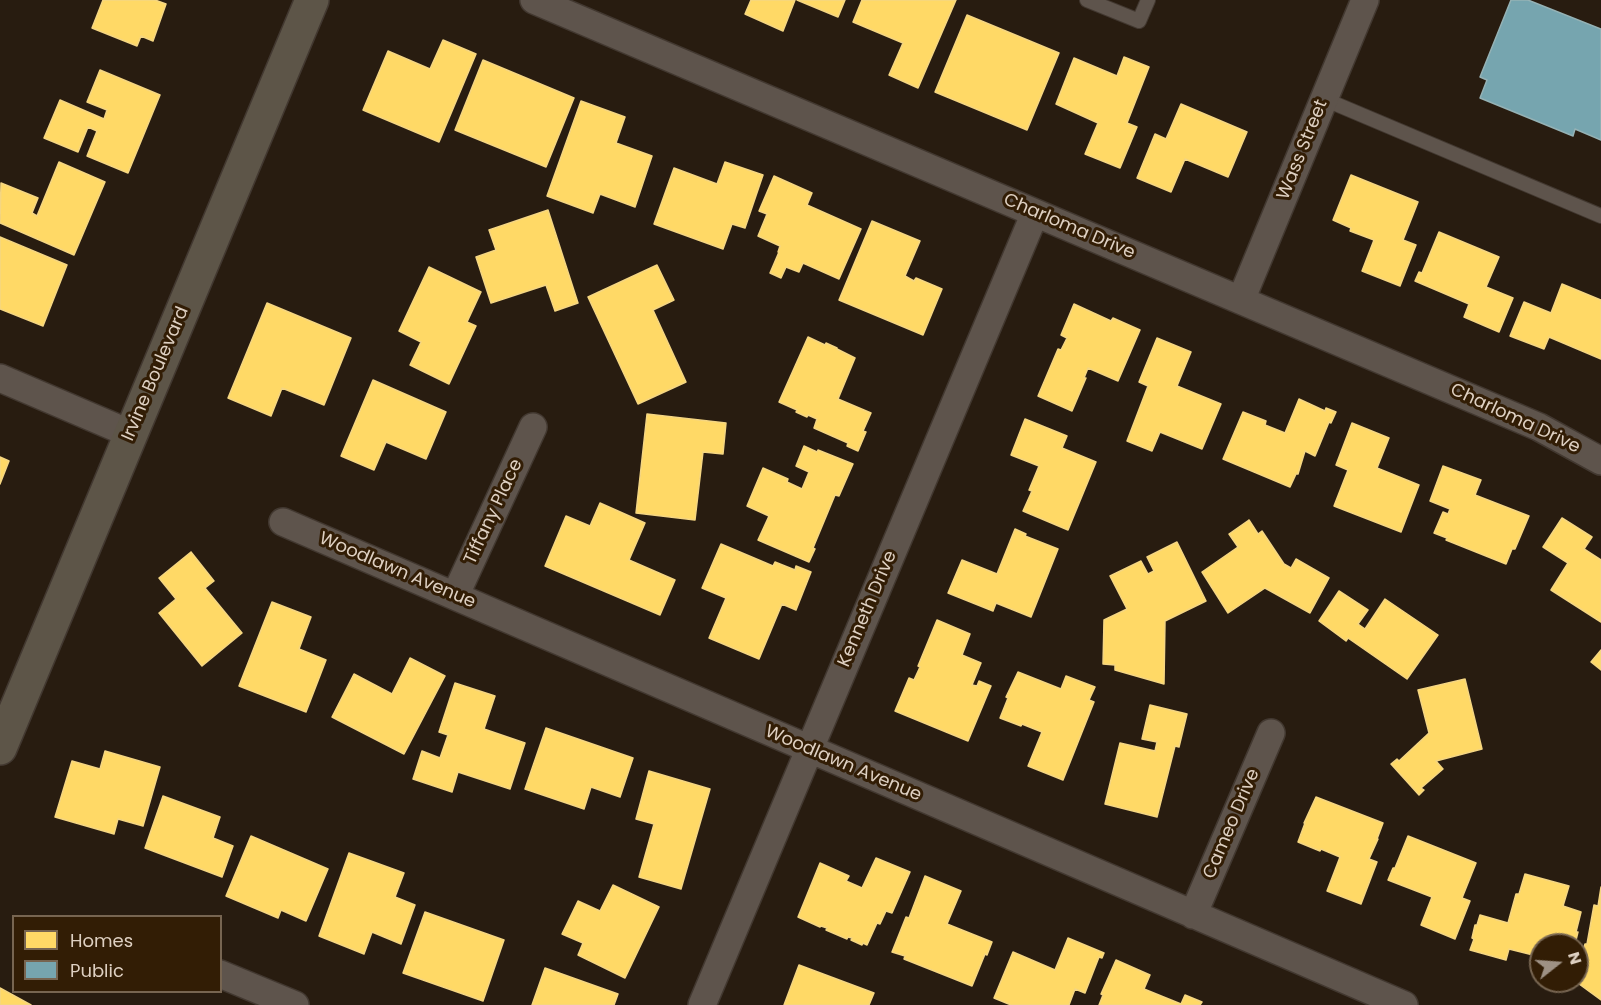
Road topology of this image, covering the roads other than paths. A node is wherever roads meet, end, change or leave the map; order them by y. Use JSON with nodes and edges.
{"nodes":[{"id":1,"x":312,"y":0,"type":"edge"},
{"id":2,"x":534,"y":0,"type":"edge"},
{"id":3,"x":1087,"y":0,"type":"edge"},
{"id":4,"x":1148,"y":0,"type":"edge"},
{"id":5,"x":1365,"y":0,"type":"edge"},
{"id":6,"x":1324,"y":99,"type":"junction"},
{"id":7,"x":1035,"y":213,"type":"junction"},
{"id":8,"x":1601,"y":216,"type":"edge"},
{"id":9,"x":1241,"y":300,"type":"junction"},
{"id":10,"x":0,"y":378,"type":"edge"},
{"id":11,"x":533,"y":428,"type":"dead end"},
{"id":12,"x":131,"y":434,"type":"junction"},
{"id":13,"x":1601,"y":461,"type":"edge"},
{"id":14,"x":283,"y":522,"type":"dead end"},
{"id":15,"x":455,"y":596,"type":"junction"},
{"id":16,"x":1271,"y":733,"type":"dead end"},
{"id":17,"x":0,"y":748,"type":"edge"},
{"id":18,"x":809,"y":749,"type":"junction"},
{"id":19,"x":1193,"y":915,"type":"junction"},
{"id":20,"x":222,"y":975,"type":"edge"},
{"id":21,"x":295,"y":1005,"type":"edge"},
{"id":22,"x":702,"y":1005,"type":"edge"},
{"id":23,"x":1404,"y":1005,"type":"edge"}],
"edges":[{"from":1,"to":12,"type":"main road","name":"Irvine Boulevard"},
{"from":2,"to":7,"type":"street","name":"Charloma Drive"},
{"from":3,"to":4,"type":"lane"},
{"from":5,"to":6,"type":"street","name":"Wass Street"},
{"from":6,"to":8,"type":"lane"},
{"from":6,"to":9,"type":"street","name":"Wass Street"},
{"from":7,"to":9,"type":"street","name":"Charloma Drive"},
{"from":7,"to":18,"type":"street","name":"Kenneth Drive"},
{"from":9,"to":13,"type":"street","name":"Charloma Drive"},
{"from":10,"to":12,"type":"street"},
{"from":11,"to":15,"type":"street","name":"Tiffany Place"},
{"from":12,"to":17,"type":"main road","name":"Irvine Boulevard"},
{"from":14,"to":15,"type":"street","name":"Woodlawn Avenue"},
{"from":15,"to":18,"type":"street","name":"Woodlawn Avenue"},
{"from":16,"to":19,"type":"street","name":"Cameo Drive"},
{"from":18,"to":19,"type":"street","name":"Woodlawn Avenue"},
{"from":18,"to":22,"type":"street","name":"Kenneth Drive"},
{"from":19,"to":23,"type":"street","name":"Woodlawn Avenue"},
{"from":20,"to":21,"type":"street"}]}
